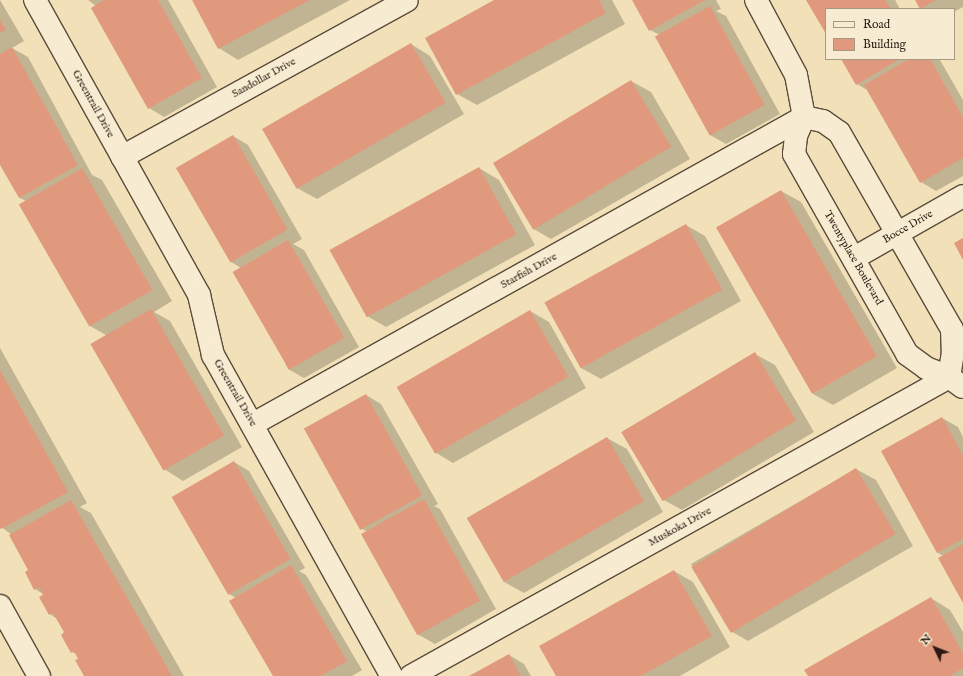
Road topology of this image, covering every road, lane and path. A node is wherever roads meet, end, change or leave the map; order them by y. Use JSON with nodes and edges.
{"nodes":[{"id":1,"x":35,"y":0,"type":"edge"},
{"id":2,"x":407,"y":0,"type":"edge"},
{"id":3,"x":756,"y":0,"type":"edge"},
{"id":4,"x":804,"y":117,"type":"junction"},
{"id":5,"x":122,"y":156,"type":"junction"},
{"id":6,"x":963,"y":196,"type":"edge"},
{"id":7,"x":897,"y":233,"type":"junction"},
{"id":8,"x":854,"y":258,"type":"junction"},
{"id":9,"x":956,"y":382,"type":"edge"},
{"id":10,"x":253,"y":424,"type":"junction"},
{"id":11,"x":0,"y":606,"type":"edge"},
{"id":12,"x":39,"y":676,"type":"edge"},
{"id":13,"x":392,"y":676,"type":"edge"},
{"id":14,"x":411,"y":676,"type":"edge"}],
"edges":[{"from":1,"to":5,"type":"street","name":"Greentrail Drive"},
{"from":2,"to":5,"type":"street","name":"Sandollar Drive"},
{"from":3,"to":4,"type":"street"},
{"from":4,"to":7,"type":"street"},
{"from":4,"to":8,"type":"street","name":"Twentyplace Boulevard"},
{"from":4,"to":10,"type":"street","name":"Starfish Drive"},
{"from":5,"to":10,"type":"street","name":"Greentrail Drive"},
{"from":6,"to":7,"type":"street","name":"Bocce Drive"},
{"from":7,"to":8,"type":"street","name":"Bocce Drive"},
{"from":7,"to":9,"type":"street"},
{"from":8,"to":9,"type":"street","name":"Twentyplace Boulevard"},
{"from":9,"to":14,"type":"street","name":"Muskoka Drive"},
{"from":10,"to":13,"type":"street","name":"Greentrail Drive"},
{"from":11,"to":12,"type":"street"}]}
